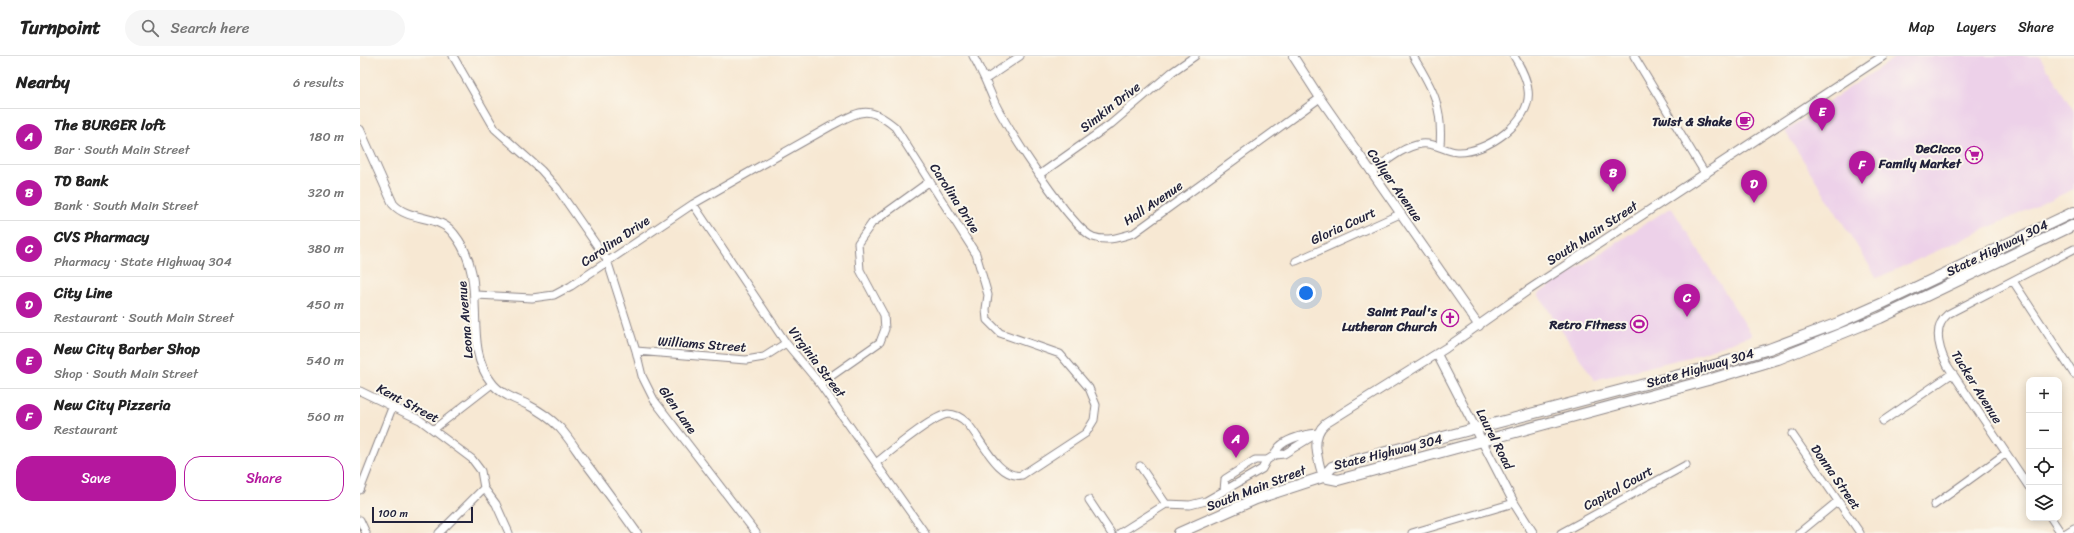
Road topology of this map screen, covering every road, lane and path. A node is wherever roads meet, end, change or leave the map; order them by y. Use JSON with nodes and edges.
{"nodes":[{"id":1,"x":453,"y":56,"type":"edge"},
{"id":2,"x":973,"y":56,"type":"edge"},
{"id":3,"x":1020,"y":56,"type":"edge"},
{"id":4,"x":1195,"y":56,"type":"edge"},
{"id":5,"x":1294,"y":56,"type":"edge"},
{"id":6,"x":1413,"y":56,"type":"edge"},
{"id":7,"x":1514,"y":56,"type":"edge"},
{"id":8,"x":1634,"y":56,"type":"edge"},
{"id":9,"x":1883,"y":56,"type":"edge"},
{"id":10,"x":986,"y":78,"type":"junction"},
{"id":11,"x":1320,"y":98,"type":"junction"},
{"id":12,"x":360,"y":130,"type":"edge"},
{"id":13,"x":1440,"y":146,"type":"junction"},
{"id":14,"x":1371,"y":172,"type":"junction"},
{"id":15,"x":1039,"y":175,"type":"junction"},
{"id":16,"x":1706,"y":175,"type":"junction"},
{"id":17,"x":930,"y":181,"type":"junction"},
{"id":18,"x":693,"y":204,"type":"junction"},
{"id":19,"x":2074,"y":212,"type":"edge"},
{"id":20,"x":1400,"y":214,"type":"junction"},
{"id":21,"x":2074,"y":225,"type":"edge"},
{"id":22,"x":2074,"y":249,"type":"edge"},
{"id":23,"x":607,"y":260,"type":"junction"},
{"id":24,"x":1296,"y":261,"type":"dead end"},
{"id":25,"x":2013,"y":281,"type":"junction"},
{"id":26,"x":476,"y":295,"type":"junction"},
{"id":27,"x":1479,"y":326,"type":"junction"},
{"id":28,"x":786,"y":343,"type":"junction"},
{"id":29,"x":636,"y":351,"type":"junction"},
{"id":30,"x":1437,"y":354,"type":"junction"},
{"id":31,"x":1953,"y":373,"type":"junction"},
{"id":32,"x":2074,"y":374,"type":"edge"},
{"id":33,"x":492,"y":384,"type":"junction"},
{"id":34,"x":820,"y":384,"type":"junction"},
{"id":35,"x":360,"y":391,"type":"edge"},
{"id":36,"x":392,"y":408,"type":"junction"},
{"id":37,"x":1883,"y":421,"type":"dead end"},
{"id":38,"x":1476,"y":427,"type":"junction"},
{"id":39,"x":434,"y":429,"type":"junction"},
{"id":40,"x":1318,"y":433,"type":"junction"},
{"id":41,"x":1792,"y":434,"type":"dead end"},
{"id":42,"x":1483,"y":441,"type":"junction"},
{"id":43,"x":2005,"y":454,"type":"junction"},
{"id":44,"x":1267,"y":460,"type":"junction"},
{"id":45,"x":876,"y":463,"type":"junction"},
{"id":46,"x":1686,"y":465,"type":"dead end"},
{"id":47,"x":1140,"y":466,"type":"dead end"},
{"id":48,"x":1323,"y":477,"type":"junction"},
{"id":49,"x":2028,"y":485,"type":"edge"},
{"id":50,"x":484,"y":488,"type":"junction"},
{"id":51,"x":360,"y":490,"type":"edge"},
{"id":52,"x":1224,"y":491,"type":"junction"},
{"id":53,"x":1089,"y":500,"type":"dead end"},
{"id":54,"x":1838,"y":501,"type":"junction"},
{"id":55,"x":1514,"y":503,"type":"junction"},
{"id":56,"x":1166,"y":504,"type":"junction"},
{"id":57,"x":1934,"y":505,"type":"dead end"},
{"id":58,"x":360,"y":520,"type":"edge"},
{"id":59,"x":2053,"y":521,"type":"edge"},
{"id":60,"x":2074,"y":528,"type":"edge"},
{"id":61,"x":1439,"y":529,"type":"edge"},
{"id":62,"x":366,"y":533,"type":"edge"},
{"id":63,"x":439,"y":533,"type":"edge"},
{"id":64,"x":510,"y":533,"type":"edge"},
{"id":65,"x":638,"y":533,"type":"edge"},
{"id":66,"x":756,"y":533,"type":"edge"},
{"id":67,"x":925,"y":533,"type":"edge"},
{"id":68,"x":1111,"y":533,"type":"edge"},
{"id":69,"x":1120,"y":533,"type":"edge"},
{"id":70,"x":1179,"y":533,"type":"edge"},
{"id":71,"x":1412,"y":533,"type":"edge"},
{"id":72,"x":1533,"y":533,"type":"edge"},
{"id":73,"x":1561,"y":533,"type":"edge"},
{"id":74,"x":1799,"y":533,"type":"edge"},
{"id":75,"x":1860,"y":533,"type":"edge"},
{"id":76,"x":2061,"y":533,"type":"edge"},
{"id":77,"x":2066,"y":533,"type":"edge"}],
"edges":[{"from":1,"to":23,"type":"street"},
{"from":2,"to":10,"type":"street","name":"Hall Avenue"},
{"from":3,"to":10,"type":"street"},
{"from":4,"to":15,"type":"street","name":"Simkin Drive"},
{"from":5,"to":11,"type":"street","name":"Collyer Avenue"},
{"from":6,"to":13,"type":"street"},
{"from":7,"to":13,"type":"street"},
{"from":8,"to":16,"type":"street"},
{"from":9,"to":16,"type":"street","name":"South Main Street"},
{"from":10,"to":15,"type":"street","name":"Hall Avenue"},
{"from":11,"to":14,"type":"street","name":"Collyer Avenue"},
{"from":11,"to":15,"type":"street","name":"Hall Avenue"},
{"from":12,"to":26,"type":"street","name":"Leona Avenue"},
{"from":13,"to":14,"type":"street"},
{"from":14,"to":20,"type":"street","name":"Collyer Avenue"},
{"from":16,"to":27,"type":"street","name":"South Main Street"},
{"from":17,"to":18,"type":"street","name":"Carolina Drive"},
{"from":17,"to":34,"type":"street"},
{"from":17,"to":45,"type":"street","name":"Carolina Drive"},
{"from":18,"to":23,"type":"street","name":"Carolina Drive"},
{"from":18,"to":28,"type":"street","name":"Virginia Street"},
{"from":19,"to":38,"type":"main road","name":"State Highway 304"},
{"from":20,"to":24,"type":"street","name":"Gloria Court"},
{"from":20,"to":27,"type":"street","name":"Collyer Avenue"},
{"from":21,"to":42,"type":"main road","name":"State Highway 304"},
{"from":22,"to":25,"type":"street","name":"Tucker Avenue"},
{"from":23,"to":26,"type":"street","name":"Carolina Drive"},
{"from":23,"to":29,"type":"street","name":"Glen Lane"},
{"from":25,"to":31,"type":"street","name":"Tucker Avenue"},
{"from":25,"to":32,"type":"street"},
{"from":26,"to":33,"type":"street","name":"Leona Avenue"},
{"from":27,"to":30,"type":"street","name":"South Main Street"},
{"from":28,"to":29,"type":"street","name":"Williams Street"},
{"from":28,"to":34,"type":"street","name":"Virginia Street"},
{"from":29,"to":66,"type":"street","name":"Glen Lane"},
{"from":30,"to":38,"type":"street","name":"Laurel Road"},
{"from":30,"to":40,"type":"street","name":"South Main Street"},
{"from":31,"to":37,"type":"street"},
{"from":31,"to":43,"type":"street","name":"Tucker Avenue"},
{"from":33,"to":39,"type":"street"},
{"from":33,"to":65,"type":"street","name":"Leona Avenue"},
{"from":34,"to":45,"type":"street","name":"Virginia Street"},
{"from":35,"to":36,"type":"street","name":"Kent Street"},
{"from":36,"to":39,"type":"street","name":"Kent Street"},
{"from":36,"to":51,"type":"street"},
{"from":38,"to":42,"type":"street","name":"Laurel Road"},
{"from":38,"to":48,"type":"main road","name":"State Highway 304"},
{"from":39,"to":50,"type":"street","name":"Kent Street"},
{"from":40,"to":44,"type":"street","name":"South Main Street"},
{"from":40,"to":48,"type":"street","name":"South Main Street"},
{"from":41,"to":54,"type":"street","name":"Donna Street"},
{"from":42,"to":48,"type":"main road","name":"State Highway 304"},
{"from":42,"to":55,"type":"street","name":"Laurel Road"},
{"from":43,"to":49,"type":"street","name":"Tucker Avenue"},
{"from":43,"to":57,"type":"street"},
{"from":44,"to":52,"type":"street","name":"South Main Street"},
{"from":44,"to":52,"type":"street","name":"South Main Street"},
{"from":45,"to":67,"type":"street","name":"Virginia Street"},
{"from":46,"to":73,"type":"street","name":"Capitol Court"},
{"from":47,"to":56,"type":"street"},
{"from":48,"to":70,"type":"main road","name":"South Main Street"},
{"from":50,"to":63,"type":"street"},
{"from":50,"to":64,"type":"street","name":"Kent Street"},
{"from":52,"to":56,"type":"street"},
{"from":53,"to":68,"type":"street"},
{"from":54,"to":74,"type":"street"},
{"from":54,"to":75,"type":"street","name":"Donna Street"},
{"from":55,"to":61,"type":"street"},
{"from":55,"to":72,"type":"street","name":"Laurel Road"},
{"from":56,"to":69,"type":"street"},
{"from":58,"to":62,"type":"street"},
{"from":59,"to":76,"type":"street"},
{"from":60,"to":77,"type":"street"},
{"from":61,"to":71,"type":"street"}]}
